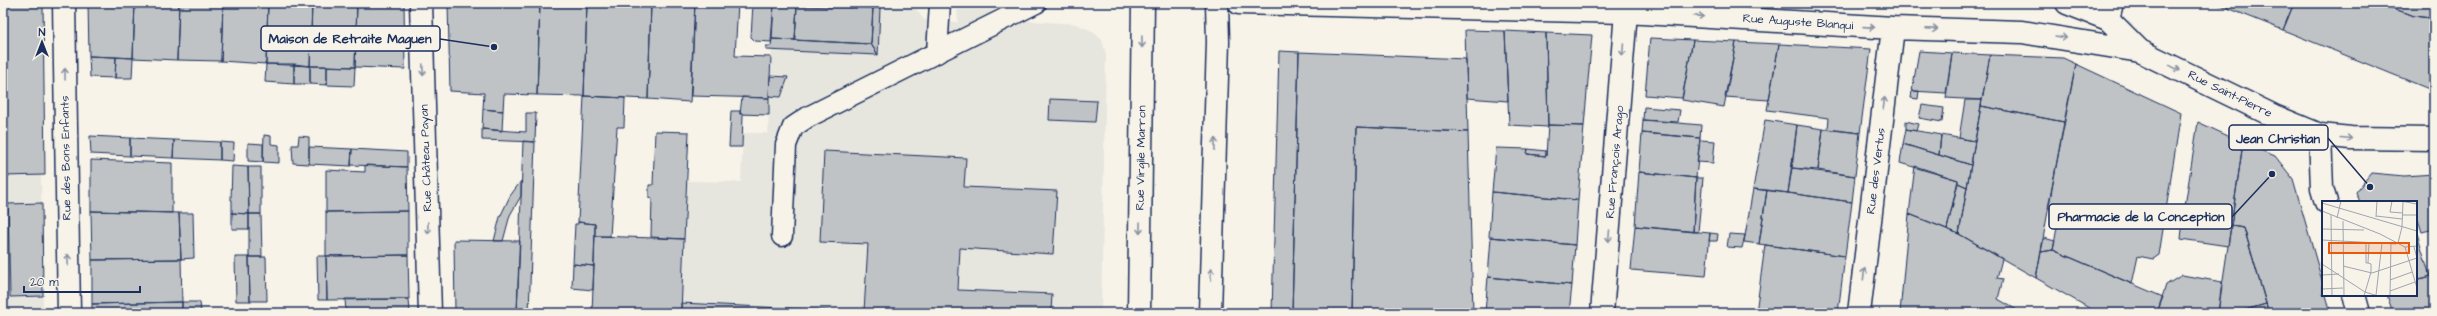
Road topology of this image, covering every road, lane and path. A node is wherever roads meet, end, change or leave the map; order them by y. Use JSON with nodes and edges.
{"nodes":[{"id":1,"x":64,"y":3,"type":"edge"},
{"id":2,"x":422,"y":3,"type":"edge"},
{"id":3,"x":940,"y":3,"type":"edge"},
{"id":4,"x":1036,"y":3,"type":"edge"},
{"id":5,"x":1143,"y":3,"type":"edge"},
{"id":6,"x":1217,"y":3,"type":"edge"},
{"id":7,"x":1239,"y":3,"type":"edge"},
{"id":8,"x":2067,"y":3,"type":"edge"},
{"id":9,"x":2110,"y":11,"type":"edge"},
{"id":10,"x":1626,"y":12,"type":"junction"},
{"id":11,"x":1893,"y":28,"type":"junction"},
{"id":12,"x":2140,"y":51,"type":"junction"},
{"id":13,"x":937,"y":53,"type":"junction"},
{"id":14,"x":2320,"y":135,"type":"junction"},
{"id":15,"x":2434,"y":139,"type":"edge"},
{"id":16,"x":2326,"y":201,"type":"edge"},
{"id":17,"x":782,"y":236,"type":"dead end"},
{"id":18,"x":2354,"y":296,"type":"edge"},
{"id":19,"x":68,"y":313,"type":"edge"},
{"id":20,"x":430,"y":313,"type":"edge"},
{"id":21,"x":1139,"y":313,"type":"edge"},
{"id":22,"x":1210,"y":313,"type":"edge"},
{"id":23,"x":1602,"y":313,"type":"edge"},
{"id":24,"x":1859,"y":313,"type":"edge"},
{"id":25,"x":2359,"y":313,"type":"edge"}],
"edges":[{"from":19,"to":1,"type":"street","name":"Rue des Bons Enfants","one_way":true},
{"from":2,"to":20,"type":"street","name":"Rue Château Payan","one_way":true},
{"from":3,"to":13,"type":"lane"},
{"from":4,"to":13,"type":"lane"},
{"from":5,"to":21,"type":"street","name":"Rue Virgile Marron","one_way":true},
{"from":22,"to":6,"type":"street","one_way":true},
{"from":7,"to":10,"type":"street","name":"Rue Auguste Blanqui"},
{"from":8,"to":9,"type":"street","name":"Rue Saint-Pierre"},
{"from":9,"to":12,"type":"street","name":"Rue Saint-Pierre"},
{"from":10,"to":11,"type":"street","name":"Rue Auguste Blanqui","one_way":true},
{"from":10,"to":23,"type":"street","name":"Rue François Arago","one_way":true},
{"from":11,"to":12,"type":"street","name":"Rue Auguste Blanqui","one_way":true},
{"from":24,"to":11,"type":"street","name":"Rue des Vertus","one_way":true},
{"from":12,"to":14,"type":"street","name":"Rue Saint-Pierre","one_way":true},
{"from":13,"to":17,"type":"lane"},
{"from":14,"to":15,"type":"street","name":"Rue Saint-Pierre","one_way":true},
{"from":14,"to":16,"type":"street"},
{"from":18,"to":25,"type":"street"}]}
